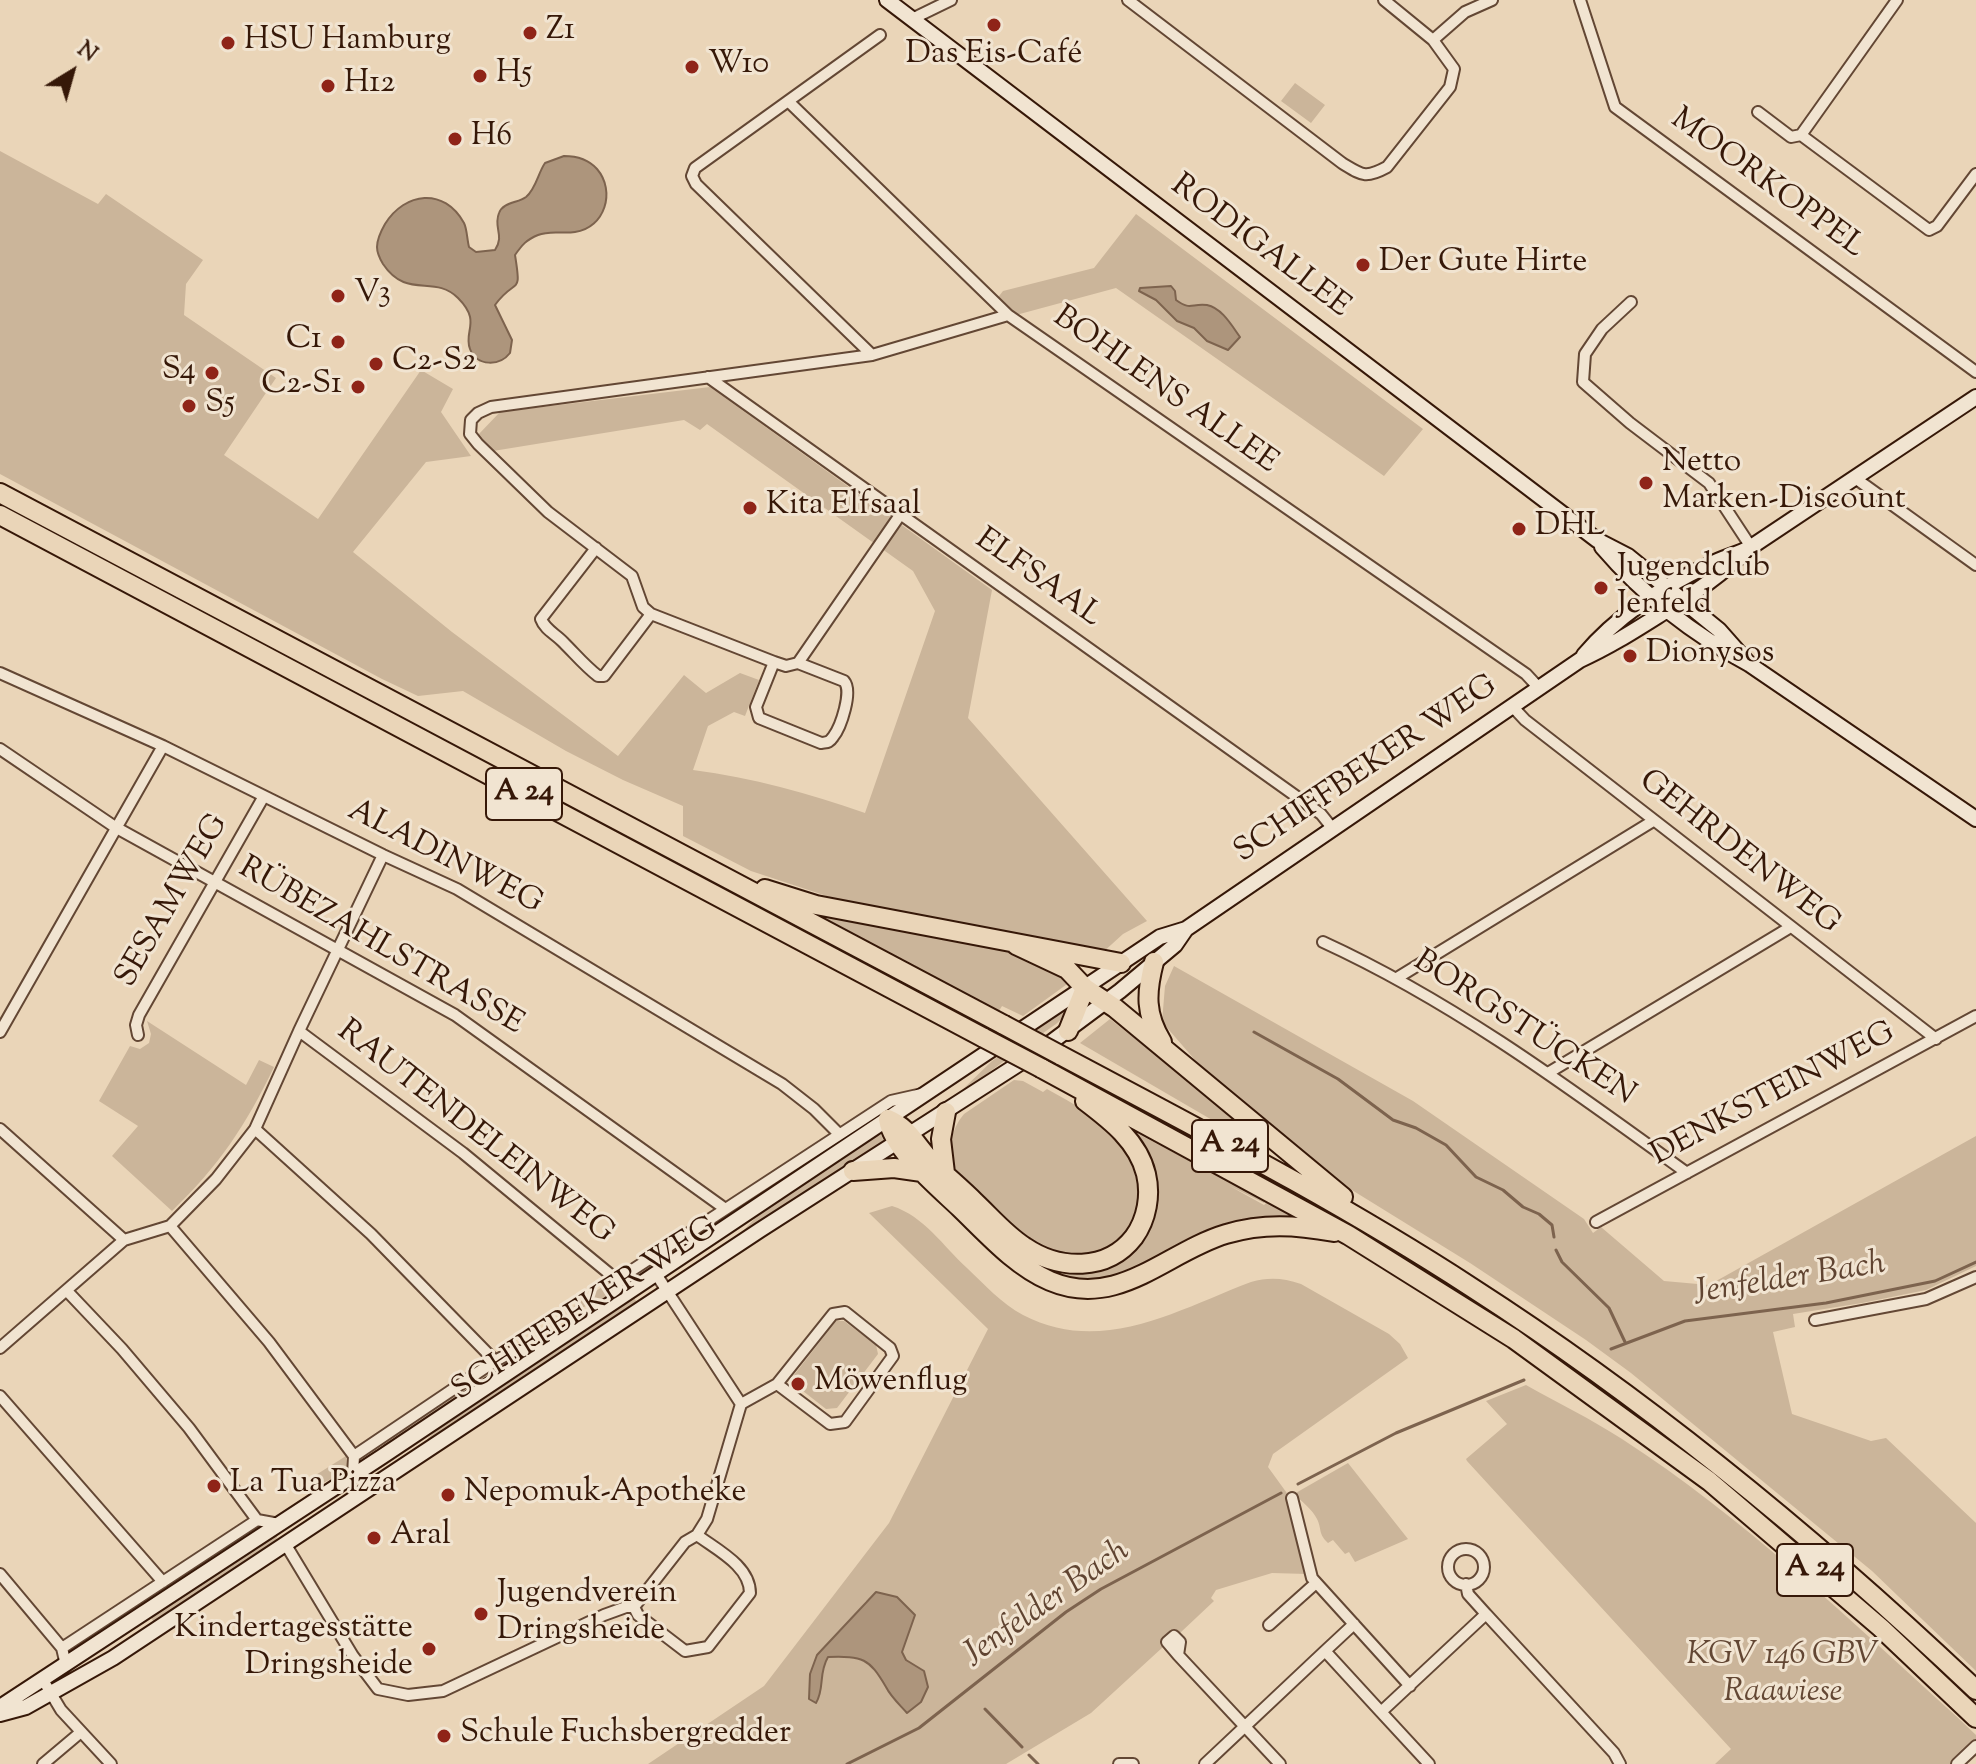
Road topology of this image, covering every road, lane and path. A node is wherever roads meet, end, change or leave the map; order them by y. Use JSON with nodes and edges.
{"nodes":[{"id":1,"x":887,"y":0,"type":"edge"},
{"id":2,"x":951,"y":0,"type":"edge"},
{"id":3,"x":1128,"y":0,"type":"edge"},
{"id":4,"x":1384,"y":0,"type":"edge"},
{"id":5,"x":1492,"y":0,"type":"edge"},
{"id":6,"x":1580,"y":0,"type":"edge"},
{"id":7,"x":1897,"y":0,"type":"edge"},
{"id":8,"x":912,"y":19,"type":"junction"},
{"id":9,"x":880,"y":35,"type":"dead end"},
{"id":10,"x":1433,"y":40,"type":"junction"},
{"id":11,"x":789,"y":102,"type":"junction"},
{"id":12,"x":1758,"y":112,"type":"dead end"},
{"id":13,"x":1801,"y":135,"type":"junction"},
{"id":14,"x":1976,"y":174,"type":"edge"},
{"id":15,"x":1631,"y":302,"type":"dead end"},
{"id":16,"x":1008,"y":315,"type":"junction"},
{"id":17,"x":872,"y":355,"type":"junction"},
{"id":18,"x":1976,"y":372,"type":"edge"},
{"id":19,"x":708,"y":377,"type":"junction"},
{"id":20,"x":1976,"y":397,"type":"edge"},
{"id":21,"x":1855,"y":478,"type":"junction"},
{"id":22,"x":0,"y":493,"type":"edge"},
{"id":23,"x":0,"y":515,"type":"edge"},
{"id":24,"x":900,"y":515,"type":"junction"},
{"id":25,"x":1597,"y":540,"type":"junction"},
{"id":26,"x":596,"y":548,"type":"junction"},
{"id":27,"x":1748,"y":549,"type":"junction"},
{"id":28,"x":1976,"y":565,"type":"edge"},
{"id":29,"x":1667,"y":588,"type":"junction"},
{"id":30,"x":1651,"y":597,"type":"junction"},
{"id":31,"x":1683,"y":601,"type":"junction"},
{"id":32,"x":1667,"y":610,"type":"junction"},
{"id":33,"x":651,"y":614,"type":"junction"},
{"id":34,"x":1580,"y":660,"type":"junction"},
{"id":35,"x":774,"y":662,"type":"junction"},
{"id":36,"x":798,"y":663,"type":"junction"},
{"id":37,"x":1749,"y":664,"type":"junction"},
{"id":38,"x":0,"y":673,"type":"edge"},
{"id":39,"x":1539,"y":688,"type":"junction"},
{"id":40,"x":1512,"y":706,"type":"junction"},
{"id":41,"x":163,"y":746,"type":"junction"},
{"id":42,"x":0,"y":749,"type":"edge"},
{"id":43,"x":264,"y":796,"type":"junction"},
{"id":44,"x":1976,"y":819,"type":"edge"},
{"id":45,"x":1653,"y":821,"type":"junction"},
{"id":46,"x":115,"y":827,"type":"junction"},
{"id":47,"x":1333,"y":829,"type":"junction"},
{"id":48,"x":383,"y":855,"type":"junction"},
{"id":49,"x":720,"y":875,"type":"junction"},
{"id":50,"x":216,"y":883,"type":"junction"},
{"id":51,"x":1789,"y":928,"type":"junction"},
{"id":52,"x":1186,"y":929,"type":"junction"},
{"id":53,"x":1323,"y":942,"type":"dead end"},
{"id":54,"x":1016,"y":945,"type":"junction"},
{"id":55,"x":337,"y":951,"type":"junction"},
{"id":56,"x":1154,"y":962,"type":"junction"},
{"id":57,"x":1121,"y":963,"type":"junction"},
{"id":58,"x":1397,"y":978,"type":"junction"},
{"id":59,"x":1085,"y":988,"type":"junction"},
{"id":60,"x":1108,"y":1001,"type":"junction"},
{"id":61,"x":1976,"y":1016,"type":"edge"},
{"id":62,"x":299,"y":1031,"type":"junction"},
{"id":63,"x":1068,"y":1031,"type":"junction"},
{"id":64,"x":0,"y":1032,"type":"edge"},
{"id":65,"x":138,"y":1035,"type":"dead end"},
{"id":66,"x":1936,"y":1039,"type":"junction"},
{"id":67,"x":1171,"y":1053,"type":"junction"},
{"id":68,"x":1046,"y":1071,"type":"junction"},
{"id":69,"x":1548,"y":1073,"type":"junction"},
{"id":70,"x":928,"y":1093,"type":"junction"},
{"id":71,"x":946,"y":1112,"type":"junction"},
{"id":72,"x":888,"y":1119,"type":"junction"},
{"id":73,"x":0,"y":1129,"type":"edge"},
{"id":74,"x":255,"y":1129,"type":"junction"},
{"id":75,"x":839,"y":1134,"type":"junction"},
{"id":76,"x":905,"y":1139,"type":"junction"},
{"id":77,"x":853,"y":1171,"type":"junction"},
{"id":78,"x":922,"y":1172,"type":"junction"},
{"id":79,"x":945,"y":1173,"type":"junction"},
{"id":80,"x":1687,"y":1173,"type":"junction"},
{"id":81,"x":724,"y":1208,"type":"junction"},
{"id":82,"x":1596,"y":1222,"type":"dead end"},
{"id":83,"x":170,"y":1226,"type":"junction"},
{"id":84,"x":1348,"y":1235,"type":"junction"},
{"id":85,"x":124,"y":1240,"type":"junction"},
{"id":86,"x":1398,"y":1241,"type":"junction"},
{"id":87,"x":656,"y":1274,"type":"junction"},
{"id":88,"x":1976,"y":1277,"type":"edge"},
{"id":89,"x":617,"y":1280,"type":"junction"},
{"id":90,"x":67,"y":1291,"type":"junction"},
{"id":91,"x":667,"y":1291,"type":"junction"},
{"id":92,"x":618,"y":1299,"type":"junction"},
{"id":93,"x":1815,"y":1320,"type":"dead end"},
{"id":94,"x":0,"y":1348,"type":"edge"},
{"id":95,"x":539,"y":1351,"type":"junction"},
{"id":96,"x":495,"y":1361,"type":"junction"},
{"id":97,"x":777,"y":1384,"type":"junction"},
{"id":98,"x":0,"y":1396,"type":"edge"},
{"id":99,"x":741,"y":1404,"type":"junction"},
{"id":100,"x":422,"y":1429,"type":"junction"},
{"id":101,"x":354,"y":1456,"type":"junction"},
{"id":102,"x":417,"y":1456,"type":"junction"},
{"id":103,"x":353,"y":1475,"type":"junction"},
{"id":104,"x":1292,"y":1498,"type":"dead end"},
{"id":105,"x":257,"y":1520,"type":"junction"},
{"id":106,"x":279,"y":1524,"type":"junction"},
{"id":107,"x":697,"y":1535,"type":"junction"},
{"id":108,"x":286,"y":1545,"type":"junction"},
{"id":109,"x":0,"y":1574,"type":"edge"},
{"id":110,"x":163,"y":1582,"type":"junction"},
{"id":111,"x":1316,"y":1583,"type":"junction"},
{"id":112,"x":1466,"y":1584,"type":"dead end"},
{"id":113,"x":634,"y":1607,"type":"junction"},
{"id":114,"x":1486,"y":1614,"type":"junction"},
{"id":115,"x":1354,"y":1624,"type":"junction"},
{"id":116,"x":1269,"y":1625,"type":"dead end"},
{"id":117,"x":62,"y":1648,"type":"junction"},
{"id":118,"x":1325,"y":1651,"type":"junction"},
{"id":119,"x":1178,"y":1655,"type":"dead end"},
{"id":120,"x":66,"y":1665,"type":"junction"},
{"id":121,"x":47,"y":1686,"type":"junction"},
{"id":122,"x":1410,"y":1686,"type":"junction"},
{"id":123,"x":1976,"y":1690,"type":"edge"},
{"id":124,"x":0,"y":1707,"type":"edge"},
{"id":125,"x":1381,"y":1712,"type":"junction"},
{"id":126,"x":0,"y":1714,"type":"edge"},
{"id":127,"x":1976,"y":1718,"type":"edge"},
{"id":128,"x":1245,"y":1726,"type":"junction"},
{"id":129,"x":81,"y":1732,"type":"junction"},
{"id":130,"x":1976,"y":1746,"type":"edge"},
{"id":131,"x":43,"y":1764,"type":"edge"},
{"id":132,"x":111,"y":1764,"type":"edge"},
{"id":133,"x":1119,"y":1764,"type":"edge"},
{"id":134,"x":1133,"y":1764,"type":"edge"},
{"id":135,"x":1205,"y":1764,"type":"edge"},
{"id":136,"x":1280,"y":1764,"type":"edge"},
{"id":137,"x":1429,"y":1764,"type":"edge"},
{"id":138,"x":1620,"y":1764,"type":"edge"},
{"id":139,"x":1957,"y":1764,"type":"edge"}],
"edges":[{"from":1,"to":8,"type":"main road","name":"RODIGALLEE"},
{"from":2,"to":8,"type":"street"},
{"from":3,"to":10,"type":"street"},
{"from":4,"to":10,"type":"street"},
{"from":5,"to":10,"type":"street"},
{"from":6,"to":18,"type":"street","name":"MOORKOPPEL"},
{"from":7,"to":13,"type":"street"},
{"from":8,"to":25,"type":"main road","name":"RODIGALLEE"},
{"from":9,"to":11,"type":"street"},
{"from":11,"to":16,"type":"street","name":"BOHLENS ALLEE"},
{"from":11,"to":17,"type":"street"},
{"from":12,"to":13,"type":"street"},
{"from":13,"to":14,"type":"street"},
{"from":15,"to":27,"type":"street"},
{"from":16,"to":17,"type":"street"},
{"from":16,"to":39,"type":"street","name":"BOHLENS ALLEE"},
{"from":17,"to":19,"type":"street"},
{"from":19,"to":24,"type":"street","name":"ELFSAAL"},
{"from":19,"to":26,"type":"street"},
{"from":20,"to":21,"type":"main road"},
{"from":21,"to":27,"type":"main road"},
{"from":21,"to":28,"type":"street"},
{"from":22,"to":49,"type":"highway","number":"A 24"},
{"from":23,"to":68,"type":"highway","number":"A 24","bridge":true},
{"from":24,"to":36,"type":"street"},
{"from":24,"to":47,"type":"street","name":"ELFSAAL"},
{"from":25,"to":29,"type":"main road","name":"RODIGALLEE"},
{"from":25,"to":30,"type":"main road","name":"RODIGALLEE"},
{"from":26,"to":33,"type":"street"},
{"from":26,"to":33,"type":"street"},
{"from":27,"to":29,"type":"main road","name":"SCHIFFBEKER WEG"},
{"from":27,"to":31,"type":"main road","name":"SCHIFFBEKER WEG"},
{"from":29,"to":30,"type":"main road","name":"SCHIFFBEKER WEG"},
{"from":29,"to":31,"type":"main road","name":"RODIGALLEE"},
{"from":30,"to":32,"type":"main road","name":"RODIGALLEE"},
{"from":30,"to":34,"type":"main road","name":"SCHIFFBEKER WEG"},
{"from":31,"to":32,"type":"main road","name":"SCHIFFBEKER WEG"},
{"from":31,"to":37,"type":"main road","name":"RODIGALLEE"},
{"from":32,"to":34,"type":"main road","name":"SCHIFFBEKER WEG"},
{"from":32,"to":37,"type":"main road","name":"RODIGALLEE"},
{"from":33,"to":35,"type":"street"},
{"from":34,"to":39,"type":"main road","name":"SCHIFFBEKER WEG"},
{"from":35,"to":36,"type":"street"},
{"from":35,"to":36,"type":"street"},
{"from":37,"to":44,"type":"main road","name":"RODIGALLEE"},
{"from":38,"to":41,"type":"street","name":"ALADINWEG"},
{"from":39,"to":40,"type":"main road","name":"SCHIFFBEKER WEG"},
{"from":40,"to":45,"type":"street","name":"GEHRDENWEG"},
{"from":40,"to":47,"type":"main road","name":"SCHIFFBEKER WEG"},
{"from":41,"to":43,"type":"street","name":"ALADINWEG"},
{"from":41,"to":46,"type":"street"},
{"from":42,"to":46,"type":"street","name":"RÜBEZAHLSTRASSE"},
{"from":43,"to":48,"type":"street","name":"ALADINWEG"},
{"from":43,"to":50,"type":"street","name":"SESAMWEG"},
{"from":45,"to":51,"type":"street","name":"GEHRDENWEG"},
{"from":45,"to":58,"type":"street"},
{"from":46,"to":50,"type":"street","name":"RÜBEZAHLSTRASSE"},
{"from":46,"to":64,"type":"street"},
{"from":47,"to":52,"type":"main road","name":"SCHIFFBEKER WEG"},
{"from":48,"to":55,"type":"street"},
{"from":48,"to":75,"type":"street","name":"ALADINWEG"},
{"from":49,"to":54,"type":"highway"},
{"from":49,"to":86,"type":"highway","number":"A 24","bridge":true},
{"from":50,"to":55,"type":"street","name":"RÜBEZAHLSTRASSE"},
{"from":50,"to":65,"type":"street","name":"SESAMWEG"},
{"from":51,"to":66,"type":"street","name":"GEHRDENWEG"},
{"from":51,"to":69,"type":"street"},
{"from":52,"to":56,"type":"main road","name":"SCHIFFBEKER WEG"},
{"from":52,"to":57,"type":"main road","name":"SCHIFFBEKER WEG"},
{"from":53,"to":58,"type":"street","name":"BORGSTÜCKEN"},
{"from":54,"to":57,"type":"highway"},
{"from":54,"to":59,"type":"highway"},
{"from":55,"to":62,"type":"street"},
{"from":55,"to":81,"type":"street","name":"RÜBEZAHLSTRASSE"},
{"from":56,"to":60,"type":"main road","name":"SCHIFFBEKER WEG"},
{"from":56,"to":67,"type":"highway"},
{"from":57,"to":59,"type":"main road","name":"SCHIFFBEKER WEG"},
{"from":58,"to":69,"type":"street","name":"BORGSTÜCKEN"},
{"from":59,"to":60,"type":"highway"},
{"from":59,"to":63,"type":"highway"},
{"from":59,"to":70,"type":"main road","name":"SCHIFFBEKER WEG"},
{"from":60,"to":63,"type":"main road","name":"SCHIFFBEKER WEG"},
{"from":60,"to":67,"type":"highway"},
{"from":61,"to":66,"type":"street","name":"DENKSTEINWEG"},
{"from":62,"to":74,"type":"street"},
{"from":62,"to":89,"type":"street","name":"RAUTENDELEINWEG"},
{"from":63,"to":71,"type":"main road","name":"SCHIFFBEKER WEG"},
{"from":66,"to":80,"type":"street","name":"DENKSTEINWEG"},
{"from":67,"to":86,"type":"highway"},
{"from":68,"to":79,"type":"highway"},
{"from":68,"to":84,"type":"highway","number":"A 24"},
{"from":69,"to":80,"type":"street","name":"BORGSTÜCKEN"},
{"from":70,"to":72,"type":"main road","name":"SCHIFFBEKER WEG"},
{"from":70,"to":75,"type":"street","name":"SCHIFFBEKER WEG"},
{"from":71,"to":76,"type":"main road","name":"SCHIFFBEKER WEG"},
{"from":71,"to":79,"type":"highway"},
{"from":72,"to":76,"type":"highway"},
{"from":72,"to":87,"type":"main road","name":"SCHIFFBEKER WEG"},
{"from":73,"to":85,"type":"street"},
{"from":74,"to":83,"type":"street"},
{"from":74,"to":96,"type":"street"},
{"from":75,"to":81,"type":"street","name":"SCHIFFBEKER WEG"},
{"from":76,"to":77,"type":"main road","name":"SCHIFFBEKER WEG"},
{"from":76,"to":78,"type":"highway"},
{"from":76,"to":79,"type":"highway"},
{"from":77,"to":78,"type":"highway"},
{"from":77,"to":91,"type":"main road","name":"SCHIFFBEKER WEG"},
{"from":78,"to":84,"type":"highway"},
{"from":80,"to":82,"type":"street","name":"DENKSTEINWEG"},
{"from":81,"to":89,"type":"street","name":"SCHIFFBEKER WEG"},
{"from":83,"to":85,"type":"street"},
{"from":83,"to":101,"type":"street"},
{"from":84,"to":127,"type":"highway","number":"A 24"},
{"from":85,"to":90,"type":"street"},
{"from":86,"to":123,"type":"highway","number":"A 24"},
{"from":87,"to":91,"type":"street"},
{"from":87,"to":92,"type":"main road","name":"SCHIFFBEKER WEG"},
{"from":88,"to":93,"type":"street"},
{"from":89,"to":92,"type":"street","name":"SCHIFFBEKER WEG"},
{"from":90,"to":94,"type":"street"},
{"from":90,"to":105,"type":"street"},
{"from":91,"to":99,"type":"street"},
{"from":91,"to":102,"type":"main road","name":"SCHIFFBEKER WEG"},
{"from":92,"to":95,"type":"main road","name":"SCHIFFBEKER WEG"},
{"from":95,"to":96,"type":"street","name":"SCHIFFBEKER WEG"},
{"from":95,"to":100,"type":"main road","name":"SCHIFFBEKER WEG"},
{"from":96,"to":101,"type":"street","name":"SCHIFFBEKER WEG"},
{"from":97,"to":97,"type":"street"},
{"from":97,"to":99,"type":"street"},
{"from":98,"to":110,"type":"street"},
{"from":99,"to":107,"type":"street"},
{"from":100,"to":102,"type":"main road"},
{"from":100,"to":103,"type":"main road","name":"SCHIFFBEKER WEG"},
{"from":101,"to":103,"type":"street"},
{"from":102,"to":108,"type":"main road","name":"SCHIFFBEKER WEG"},
{"from":103,"to":106,"type":"main road","name":"SCHIFFBEKER WEG"},
{"from":104,"to":111,"type":"street"},
{"from":105,"to":106,"type":"street"},
{"from":105,"to":110,"type":"street"},
{"from":106,"to":108,"type":"main road"},
{"from":106,"to":120,"type":"main road","name":"SCHIFFBEKER WEG"},
{"from":107,"to":113,"type":"street"},
{"from":107,"to":113,"type":"street"},
{"from":108,"to":113,"type":"street"},
{"from":108,"to":121,"type":"main road","name":"SCHIFFBEKER WEG"},
{"from":109,"to":117,"type":"street"},
{"from":110,"to":117,"type":"street"},
{"from":111,"to":115,"type":"street"},
{"from":111,"to":116,"type":"street"},
{"from":112,"to":114,"type":"street"},
{"from":114,"to":122,"type":"street"},
{"from":114,"to":138,"type":"street"},
{"from":115,"to":118,"type":"street"},
{"from":115,"to":122,"type":"street"},
{"from":117,"to":120,"type":"street"},
{"from":118,"to":125,"type":"street"},
{"from":118,"to":128,"type":"street"},
{"from":119,"to":128,"type":"street"},
{"from":120,"to":121,"type":"main road","name":"SCHIFFBEKER WEG"},
{"from":121,"to":124,"type":"main road","name":"SCHIFFBEKER WEG"},
{"from":121,"to":126,"type":"main road","name":"SCHIFFBEKER WEG"},
{"from":121,"to":129,"type":"street"},
{"from":122,"to":125,"type":"street"},
{"from":125,"to":137,"type":"street"},
{"from":128,"to":135,"type":"street"},
{"from":128,"to":136,"type":"street"},
{"from":129,"to":131,"type":"street"},
{"from":129,"to":132,"type":"street"},
{"from":130,"to":139,"type":"street"},
{"from":133,"to":134,"type":"street"}]}
